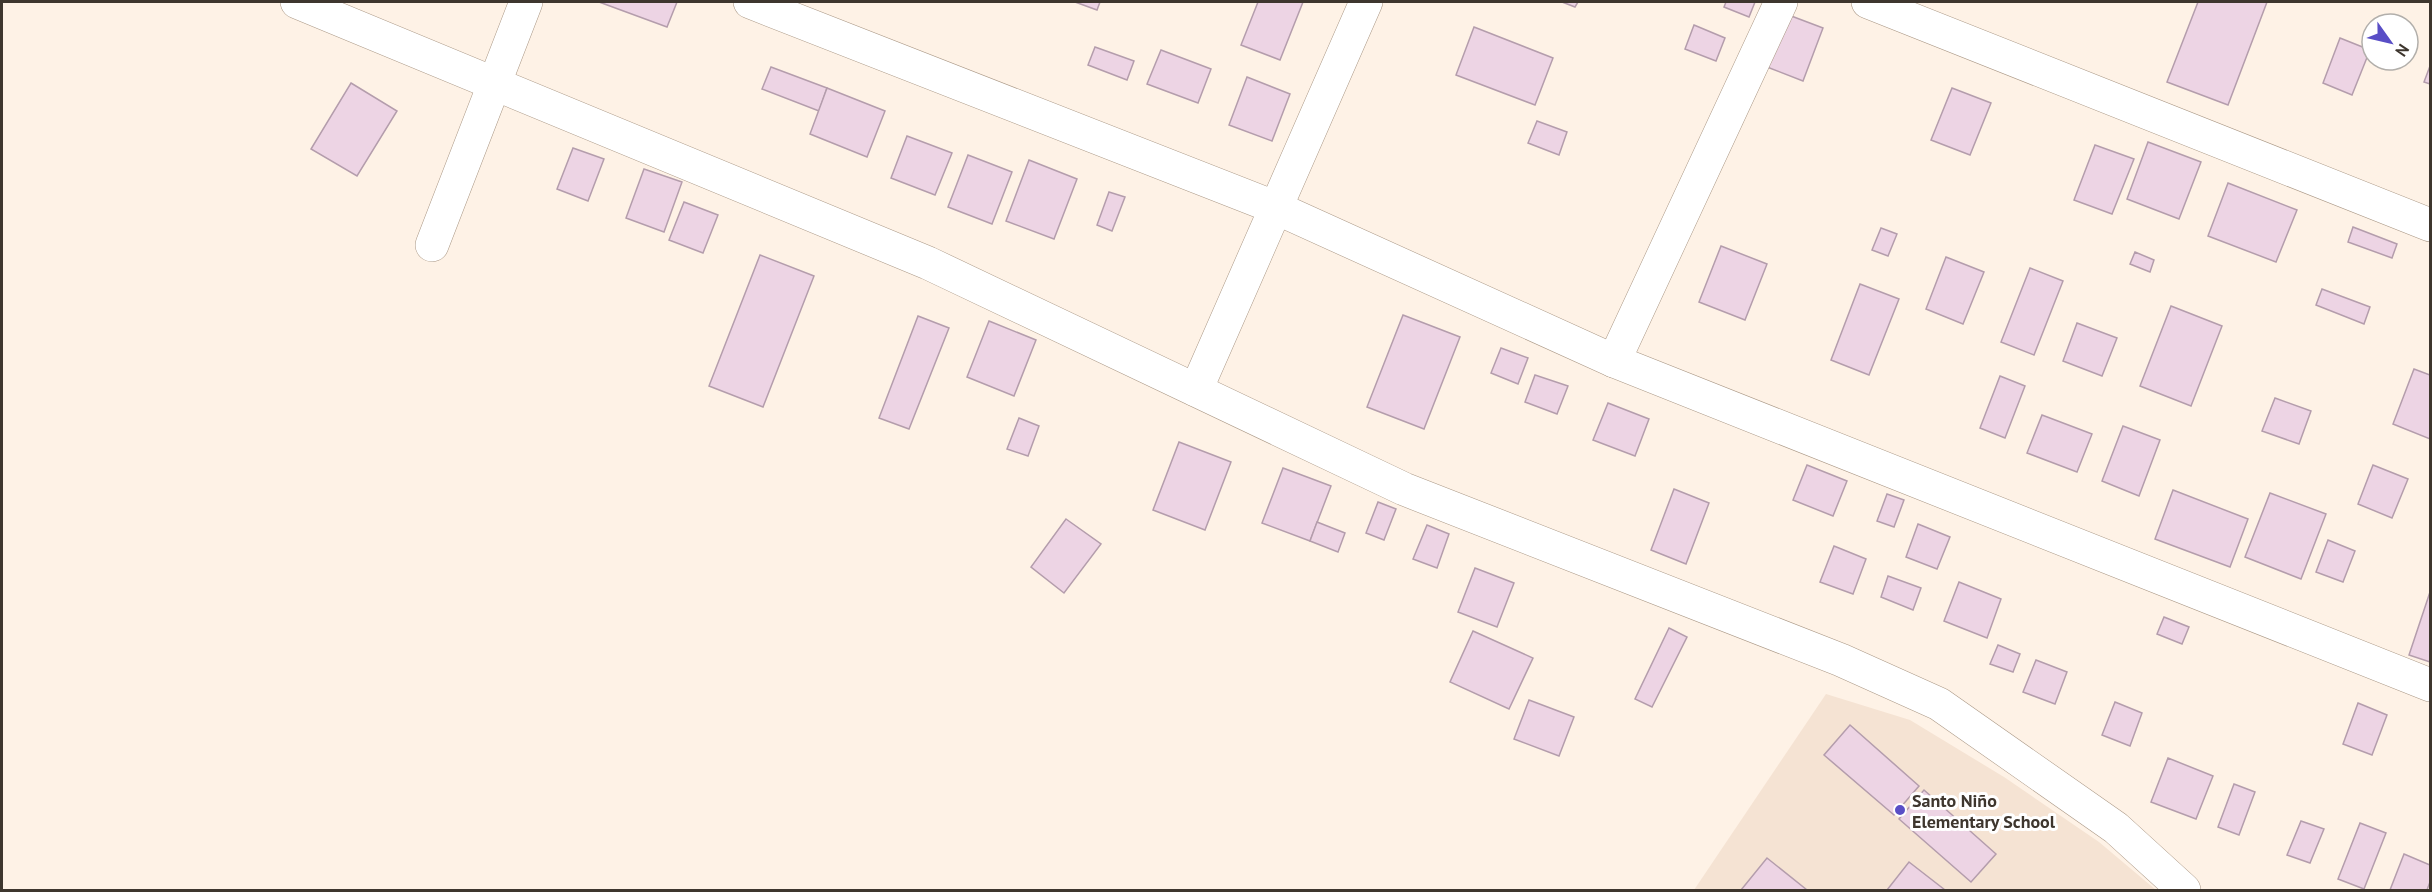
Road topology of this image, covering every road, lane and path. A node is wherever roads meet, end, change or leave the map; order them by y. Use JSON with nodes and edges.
{"nodes":[{"id":1,"x":297,"y":2,"type":"edge"},
{"id":2,"x":526,"y":2,"type":"edge"},
{"id":3,"x":750,"y":2,"type":"edge"},
{"id":4,"x":1366,"y":2,"type":"edge"},
{"id":5,"x":1781,"y":2,"type":"edge"},
{"id":6,"x":1868,"y":2,"type":"edge"},
{"id":7,"x":495,"y":83,"type":"junction"},
{"id":8,"x":1274,"y":207,"type":"junction"},
{"id":9,"x":2430,"y":225,"type":"edge"},
{"id":10,"x":432,"y":245,"type":"dead end"},
{"id":11,"x":1614,"y":361,"type":"junction"},
{"id":12,"x":1196,"y":390,"type":"junction"},
{"id":13,"x":2430,"y":685,"type":"edge"},
{"id":14,"x":2184,"y":891,"type":"edge"}],
"edges":[{"from":1,"to":7,"type":"street"},
{"from":2,"to":7,"type":"street"},
{"from":3,"to":8,"type":"street"},
{"from":4,"to":8,"type":"street"},
{"from":5,"to":11,"type":"street"},
{"from":6,"to":9,"type":"street"},
{"from":7,"to":10,"type":"street"},
{"from":7,"to":12,"type":"street"},
{"from":8,"to":11,"type":"street"},
{"from":8,"to":12,"type":"street"},
{"from":11,"to":13,"type":"street"},
{"from":12,"to":14,"type":"street"}]}
